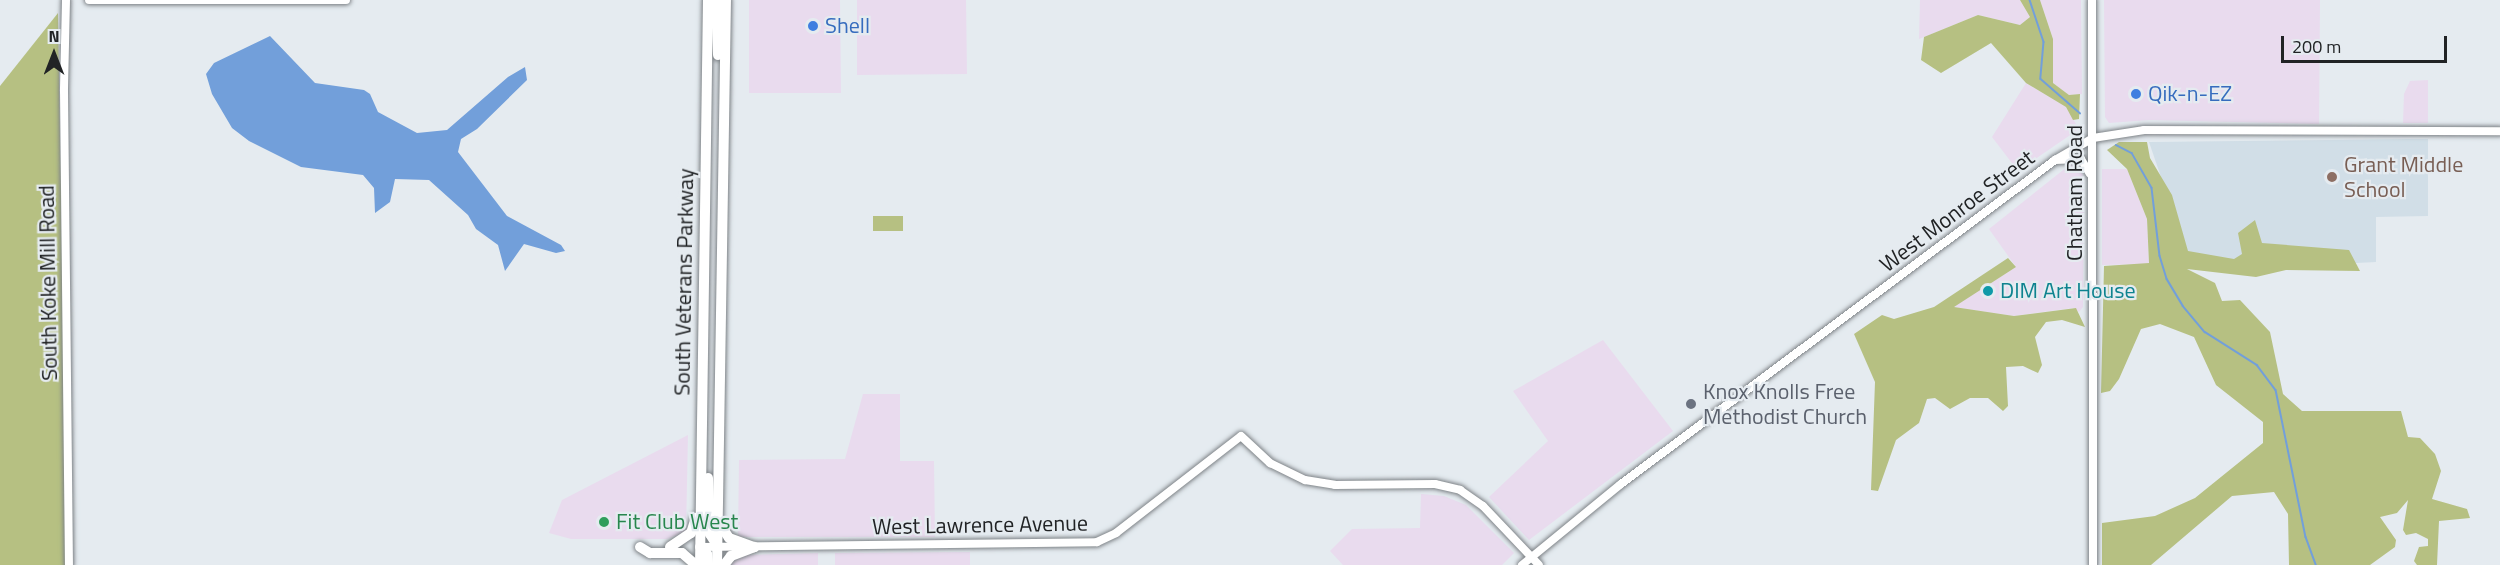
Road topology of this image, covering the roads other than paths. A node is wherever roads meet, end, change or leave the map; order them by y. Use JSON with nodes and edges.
{"nodes":[{"id":1,"x":66,"y":0,"type":"edge"},
{"id":2,"x":89,"y":0,"type":"edge"},
{"id":3,"x":346,"y":0,"type":"edge"},
{"id":4,"x":700,"y":0,"type":"edge"},
{"id":5,"x":708,"y":0,"type":"edge"},
{"id":6,"x":716,"y":0,"type":"edge"},
{"id":7,"x":726,"y":0,"type":"edge"},
{"id":8,"x":735,"y":0,"type":"edge"},
{"id":9,"x":2092,"y":0,"type":"edge"},
{"id":10,"x":708,"y":19,"type":"junction"},
{"id":11,"x":725,"y":86,"type":"junction"},
{"id":12,"x":2500,"y":130,"type":"edge"},
{"id":13,"x":2093,"y":138,"type":"junction"},
{"id":14,"x":724,"y":151,"type":"junction"},
{"id":15,"x":2055,"y":160,"type":"junction"},
{"id":16,"x":2093,"y":185,"type":"junction"},
{"id":17,"x":702,"y":395,"type":"junction"},
{"id":18,"x":701,"y":450,"type":"junction"},
{"id":19,"x":718,"y":520,"type":"junction"},
{"id":20,"x":670,"y":547,"type":"dead end"},
{"id":21,"x":700,"y":547,"type":"junction"},
{"id":22,"x":717,"y":547,"type":"junction"},
{"id":23,"x":754,"y":547,"type":"junction"},
{"id":24,"x":640,"y":548,"type":"dead end"},
{"id":25,"x":1531,"y":557,"type":"junction"},
{"id":26,"x":69,"y":565,"type":"edge"},
{"id":27,"x":698,"y":565,"type":"edge"},
{"id":28,"x":708,"y":565,"type":"edge"},
{"id":29,"x":717,"y":565,"type":"edge"},
{"id":30,"x":724,"y":565,"type":"edge"},
{"id":31,"x":1522,"y":565,"type":"edge"},
{"id":32,"x":1539,"y":565,"type":"edge"},
{"id":33,"x":2093,"y":565,"type":"edge"}],
"edges":[{"from":1,"to":26,"type":"street","name":"South Koke Mill Road"},
{"from":2,"to":3,"type":"street"},
{"from":4,"to":10,"type":"highway"},
{"from":5,"to":10,"type":"highway","name":"South Veterans Parkway"},
{"from":6,"to":14,"type":"highway"},
{"from":7,"to":11,"type":"highway","name":"South Veterans Parkway"},
{"from":8,"to":11,"type":"highway"},
{"from":9,"to":13,"type":"street","name":"Chatham Road"},
{"from":10,"to":17,"type":"highway","name":"South Veterans Parkway"},
{"from":11,"to":14,"type":"highway","name":"South Veterans Parkway"},
{"from":12,"to":13,"type":"street","name":"West Monroe Street"},
{"from":13,"to":15,"type":"street","name":"West Monroe Street"},
{"from":13,"to":16,"type":"street","name":"Chatham Road"},
{"from":14,"to":19,"type":"highway","name":"South Veterans Parkway"},
{"from":15,"to":16,"type":"street"},
{"from":15,"to":25,"type":"street","name":"West Monroe Street"},
{"from":16,"to":33,"type":"street","name":"Chatham Road"},
{"from":17,"to":18,"type":"highway","name":"South Veterans Parkway"},
{"from":17,"to":22,"type":"highway"},
{"from":18,"to":20,"type":"highway"},
{"from":18,"to":21,"type":"highway","name":"South Veterans Parkway"},
{"from":19,"to":22,"type":"highway","name":"South Veterans Parkway"},
{"from":19,"to":23,"type":"highway"},
{"from":21,"to":22,"type":"street","name":"West Lawrence Avenue"},
{"from":21,"to":27,"type":"highway","name":"South Veterans Parkway"},
{"from":21,"to":28,"type":"highway"},
{"from":22,"to":23,"type":"street","name":"West Lawrence Avenue"},
{"from":22,"to":29,"type":"highway","name":"South Veterans Parkway"},
{"from":23,"to":25,"type":"street","name":"West Lawrence Avenue"},
{"from":23,"to":30,"type":"highway"},
{"from":24,"to":27,"type":"highway"},
{"from":25,"to":31,"type":"street","name":"West Monroe Street"},
{"from":25,"to":32,"type":"street","name":"West Lawrence Avenue"}]}
